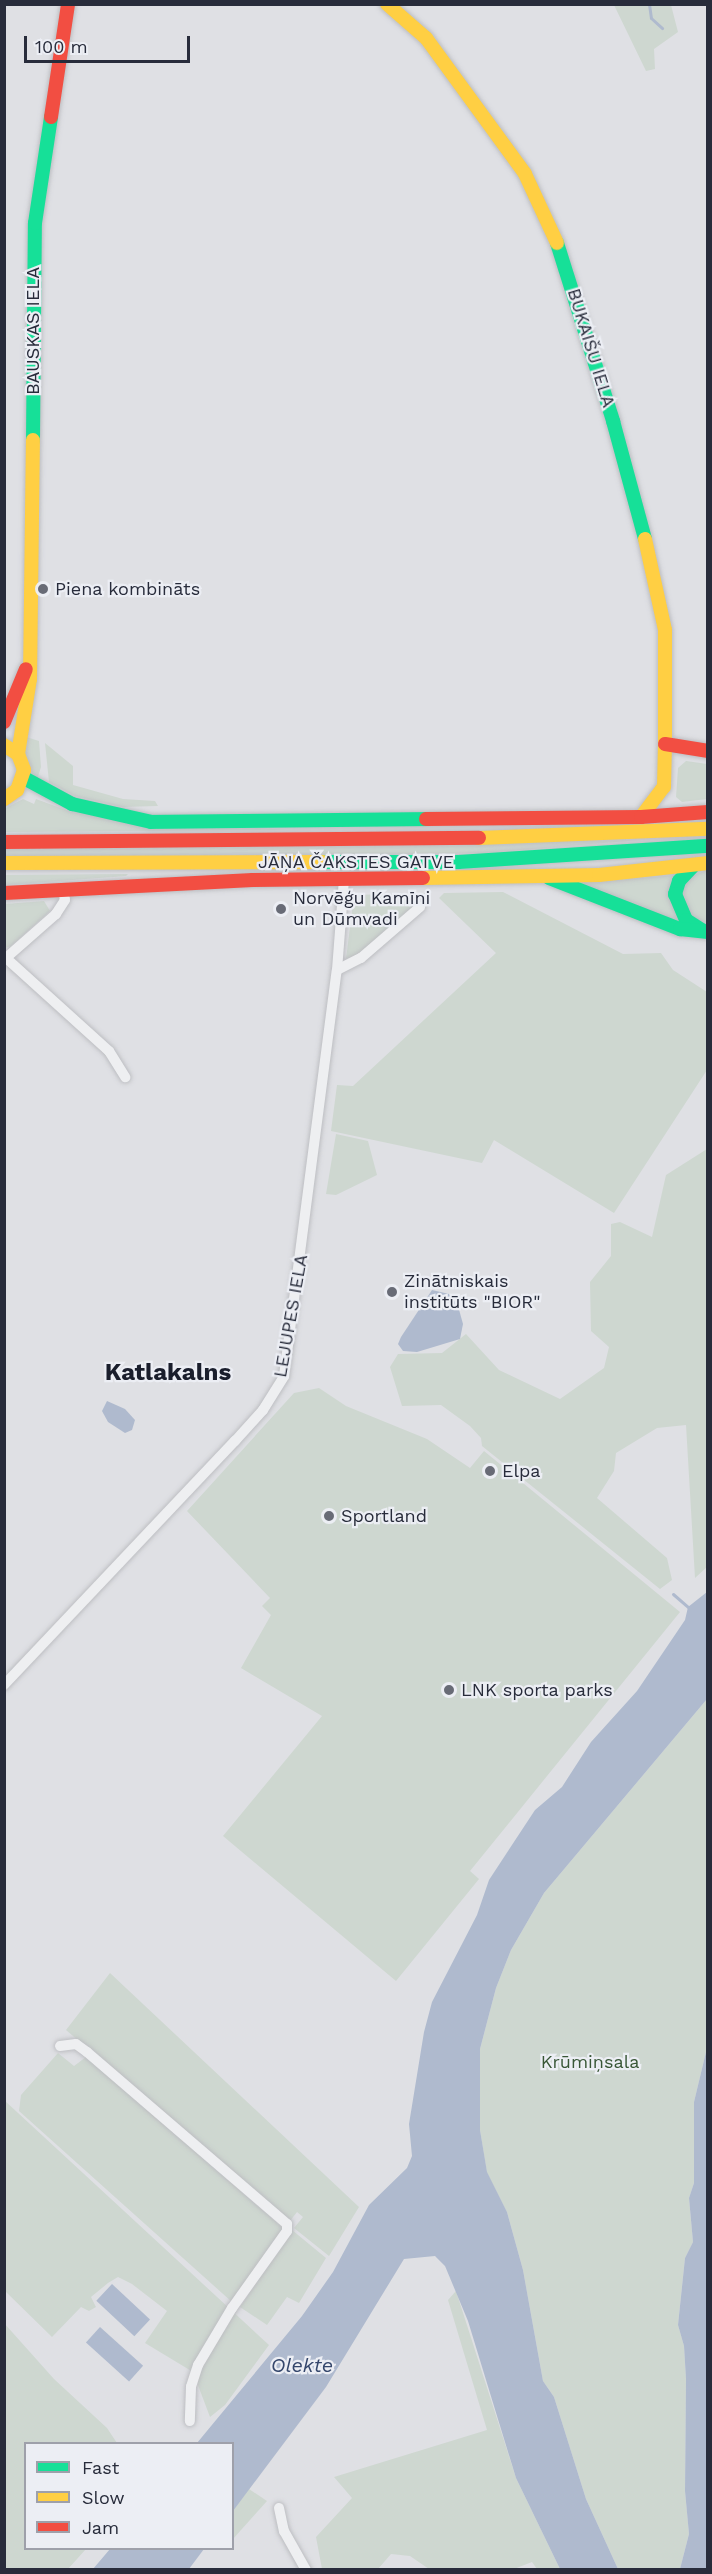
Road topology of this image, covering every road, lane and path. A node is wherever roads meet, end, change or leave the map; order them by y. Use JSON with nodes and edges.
{"nodes":[{"id":1,"x":68,"y":4,"type":"edge"},
{"id":2,"x":387,"y":4,"type":"edge"},
{"id":3,"x":29,"y":661,"type":"junction"},
{"id":4,"x":4,"y":722,"type":"edge"},
{"id":5,"x":665,"y":744,"type":"junction"},
{"id":6,"x":4,"y":745,"type":"edge"},
{"id":7,"x":708,"y":751,"type":"edge"},
{"id":8,"x":18,"y":754,"type":"junction"},
{"id":9,"x":24,"y":778,"type":"junction"},
{"id":10,"x":4,"y":799,"type":"edge"},
{"id":11,"x":708,"y":812,"type":"edge"},
{"id":12,"x":641,"y":817,"type":"junction"},
{"id":13,"x":708,"y":829,"type":"edge"},
{"id":14,"x":4,"y":842,"type":"edge"},
{"id":15,"x":708,"y":846,"type":"edge"},
{"id":16,"x":4,"y":863,"type":"edge"},
{"id":17,"x":701,"y":864,"type":"edge"},
{"id":18,"x":543,"y":876,"type":"junction"},
{"id":19,"x":344,"y":878,"type":"junction"},
{"id":20,"x":63,"y":888,"type":"junction"},
{"id":21,"x":4,"y":893,"type":"edge"},
{"id":22,"x":420,"y":907,"type":"dead end"},
{"id":23,"x":707,"y":932,"type":"edge"},
{"id":24,"x":337,"y":970,"type":"junction"},
{"id":25,"x":124,"y":1077,"type":"dead end"},
{"id":26,"x":4,"y":1684,"type":"edge"},
{"id":27,"x":60,"y":2046,"type":"dead end"},
{"id":28,"x":190,"y":2421,"type":"dead end"},
{"id":29,"x":279,"y":2508,"type":"dead end"},
{"id":30,"x":306,"y":2570,"type":"edge"}],
"edges":[{"from":1,"to":3,"type":"main road","name":"BAUSKAS IELA"},
{"from":2,"to":5,"type":"main road","name":"BUKAIŠU IELA"},
{"from":3,"to":4,"type":"main road"},
{"from":3,"to":8,"type":"main road","name":"BAUSKAS IELA"},
{"from":5,"to":7,"type":"main road"},
{"from":5,"to":12,"type":"main road","name":"BUKAIŠU IELA"},
{"from":6,"to":8,"type":"main road"},
{"from":8,"to":9,"type":"main road"},
{"from":9,"to":10,"type":"main road"},
{"from":9,"to":12,"type":"main road"},
{"from":11,"to":12,"type":"main road"},
{"from":13,"to":14,"type":"main road","name":"JĀŅA ČAKSTES GATVE"},
{"from":15,"to":16,"type":"main road","name":"JĀŅA ČAKSTES GATVE"},
{"from":17,"to":18,"type":"main road"},
{"from":17,"to":23,"type":"main road"},
{"from":18,"to":19,"type":"main road"},
{"from":18,"to":23,"type":"main road"},
{"from":19,"to":20,"type":"main road"},
{"from":19,"to":24,"type":"street","name":"LEJUPES IELA"},
{"from":20,"to":21,"type":"main road"},
{"from":20,"to":25,"type":"street"},
{"from":22,"to":24,"type":"street"},
{"from":24,"to":26,"type":"street","name":"LEJUPES IELA"},
{"from":27,"to":28,"type":"street"},
{"from":29,"to":30,"type":"street"}]}
